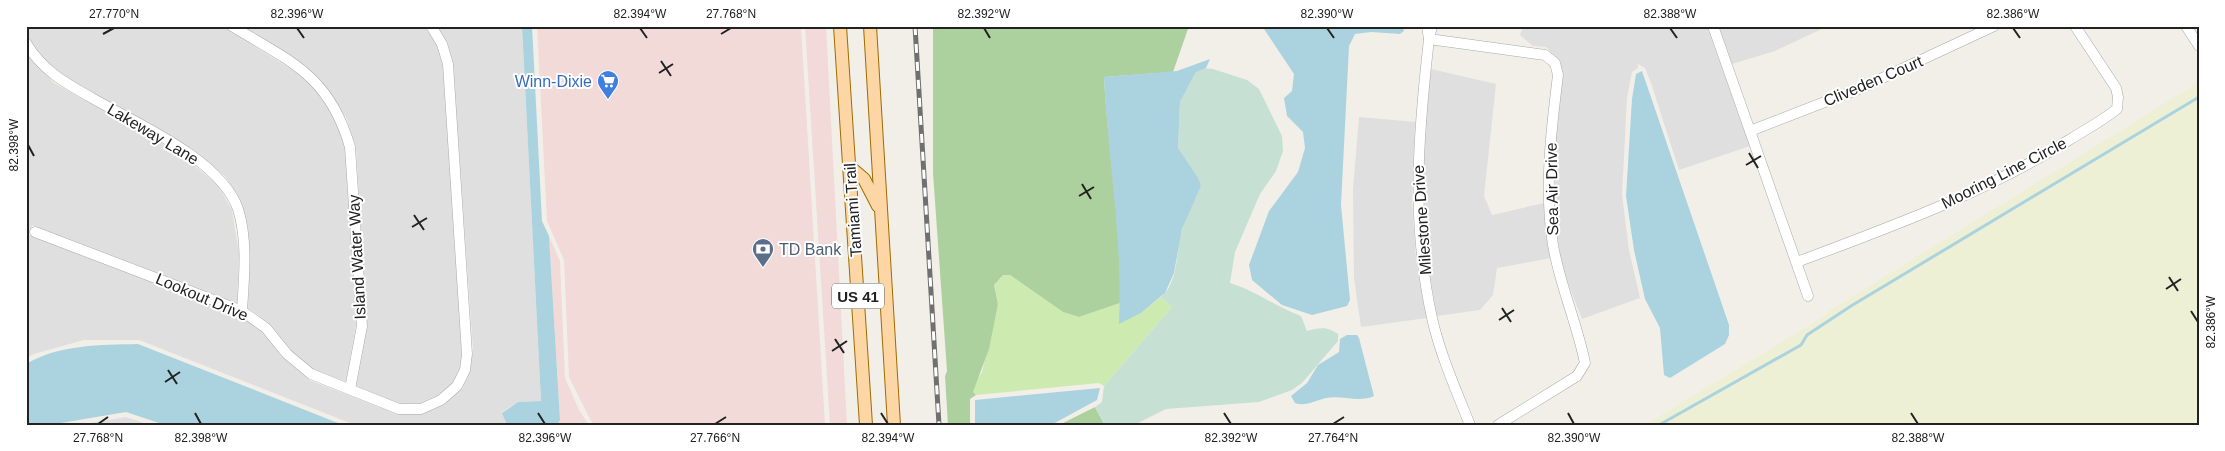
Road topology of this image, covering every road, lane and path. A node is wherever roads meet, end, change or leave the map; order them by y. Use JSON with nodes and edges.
{"nodes":[{"id":1,"x":232,"y":26,"type":"edge"},
{"id":2,"x":431,"y":26,"type":"edge"},
{"id":3,"x":840,"y":26,"type":"edge"},
{"id":4,"x":870,"y":26,"type":"edge"},
{"id":5,"x":1427,"y":26,"type":"edge"},
{"id":6,"x":1432,"y":26,"type":"edge"},
{"id":7,"x":1713,"y":26,"type":"edge"},
{"id":8,"x":1994,"y":26,"type":"edge"},
{"id":9,"x":2075,"y":26,"type":"edge"},
{"id":10,"x":2186,"y":26,"type":"edge"},
{"id":11,"x":1429,"y":39,"type":"junction"},
{"id":12,"x":26,"y":43,"type":"edge"},
{"id":13,"x":2199,"y":46,"type":"edge"},
{"id":14,"x":1750,"y":131,"type":"junction"},
{"id":15,"x":850,"y":167,"type":"junction"},
{"id":16,"x":882,"y":213,"type":"junction"},
{"id":17,"x":35,"y":232,"type":"dead end"},
{"id":18,"x":1797,"y":262,"type":"junction"},
{"id":19,"x":1808,"y":296,"type":"dead end"},
{"id":20,"x":242,"y":311,"type":"junction"},
{"id":21,"x":350,"y":389,"type":"junction"},
{"id":22,"x":866,"y":425,"type":"edge"},
{"id":23,"x":894,"y":425,"type":"edge"},
{"id":24,"x":1470,"y":425,"type":"edge"},
{"id":25,"x":1498,"y":425,"type":"edge"}],
"edges":[{"from":1,"to":21,"type":"street","name":"Island Water Way"},
{"from":2,"to":21,"type":"street"},
{"from":3,"to":15,"type":"main road","name":"Tamiami Trail","number":"US 41"},
{"from":4,"to":16,"type":"main road","name":"Tamiami Trail","number":"US 41"},
{"from":5,"to":11,"type":"street","name":"Milestone Drive"},
{"from":6,"to":11,"type":"street","name":"Milestone Drive"},
{"from":7,"to":14,"type":"street"},
{"from":8,"to":14,"type":"street","name":"Cliveden Court"},
{"from":9,"to":18,"type":"street","name":"Mooring Line Circle"},
{"from":10,"to":13,"type":"street"},
{"from":11,"to":24,"type":"street","name":"Milestone Drive"},
{"from":11,"to":25,"type":"street","name":"Sea Air Drive"},
{"from":12,"to":20,"type":"street","name":"Lakeway Lane"},
{"from":14,"to":18,"type":"street"},
{"from":15,"to":16,"type":"main road"},
{"from":15,"to":22,"type":"main road","name":"Tamiami Trail","number":"US 41"},
{"from":16,"to":23,"type":"main road","name":"Tamiami Trail","number":"US 41"},
{"from":17,"to":20,"type":"street","name":"Lookout Drive"},
{"from":18,"to":19,"type":"street"},
{"from":20,"to":21,"type":"street","name":"Lookout Drive"}]}
